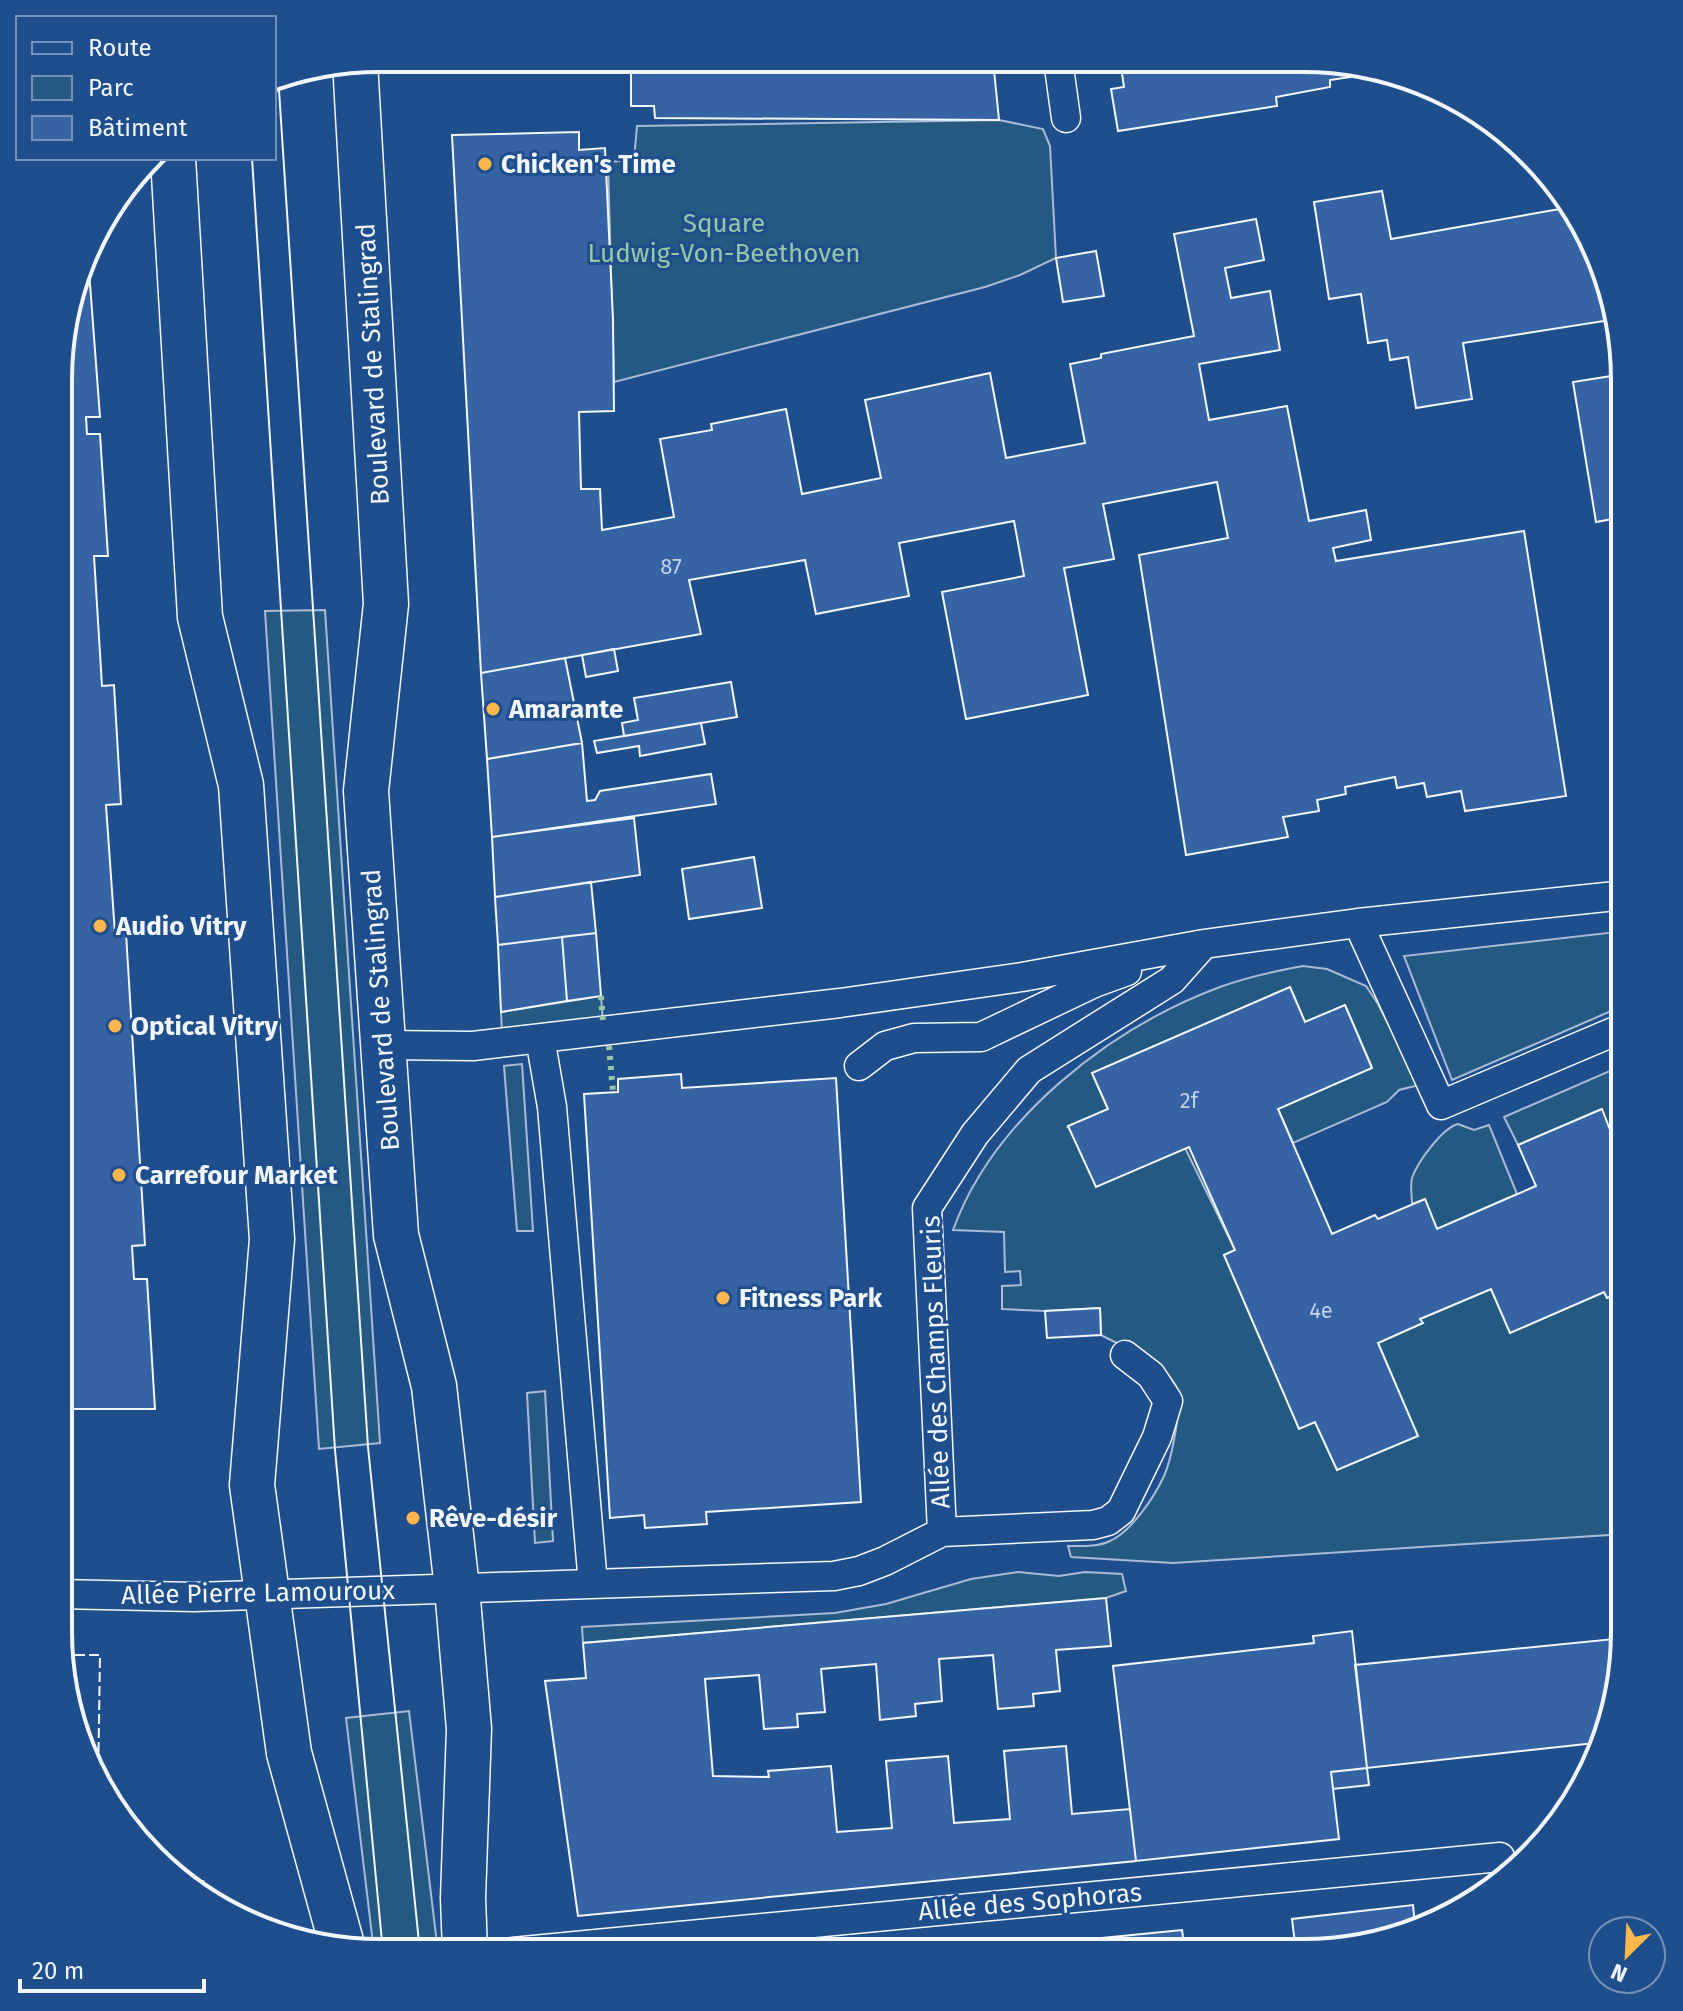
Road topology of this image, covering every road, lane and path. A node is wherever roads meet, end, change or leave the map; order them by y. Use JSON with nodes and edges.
{"nodes":[{"id":1,"x":1060,"y":72,"type":"edge"},
{"id":2,"x":356,"y":73,"type":"edge"},
{"id":3,"x":1066,"y":118,"type":"dead end"},
{"id":4,"x":173,"y":160,"type":"edge"},
{"id":5,"x":1611,"y":896,"type":"edge"},
{"id":6,"x":1358,"y":923,"type":"junction"},
{"id":7,"x":1204,"y":944,"type":"junction"},
{"id":8,"x":1611,"y":1033,"type":"edge"},
{"id":9,"x":540,"y":1038,"type":"junction"},
{"id":10,"x":383,"y":1045,"type":"junction"},
{"id":11,"x":859,"y":1066,"type":"dead end"},
{"id":12,"x":1125,"y":1355,"type":"dead end"},
{"id":13,"x":942,"y":1532,"type":"junction"},
{"id":14,"x":593,"y":1584,"type":"junction"},
{"id":15,"x":457,"y":1588,"type":"junction"},
{"id":16,"x":72,"y":1594,"type":"edge"},
{"id":17,"x":268,"y":1594,"type":"junction"},
{"id":18,"x":1500,"y":1857,"type":"dead end"},
{"id":19,"x":339,"y":1936,"type":"edge"},
{"id":20,"x":465,"y":1939,"type":"edge"},
{"id":21,"x":648,"y":1939,"type":"edge"}],
"edges":[{"from":1,"to":3,"type":"lane"},
{"from":2,"to":10,"type":"main road","name":"Boulevard de Stalingrad"},
{"from":4,"to":17,"type":"main road"},
{"from":5,"to":6,"type":"lane"},
{"from":6,"to":7,"type":"lane"},
{"from":6,"to":8,"type":"lane"},
{"from":7,"to":9,"type":"lane"},
{"from":7,"to":11,"type":"lane"},
{"from":7,"to":13,"type":"lane","name":"Allée des Champs Fleuris"},
{"from":9,"to":10,"type":"lane"},
{"from":9,"to":14,"type":"lane"},
{"from":10,"to":15,"type":"main road","name":"Boulevard de Stalingrad"},
{"from":12,"to":13,"type":"lane"},
{"from":13,"to":14,"type":"lane","name":"Allée Pierre Lamouroux"},
{"from":14,"to":15,"type":"lane","name":"Allée Pierre Lamouroux"},
{"from":15,"to":17,"type":"lane","name":"Allée Pierre Lamouroux"},
{"from":15,"to":20,"type":"main road","name":"Boulevard de Stalingrad"},
{"from":16,"to":17,"type":"lane","name":"Allée Pierre Lamouroux"},
{"from":17,"to":19,"type":"main road"},
{"from":18,"to":21,"type":"lane","name":"Allée des Sophoras"}]}
